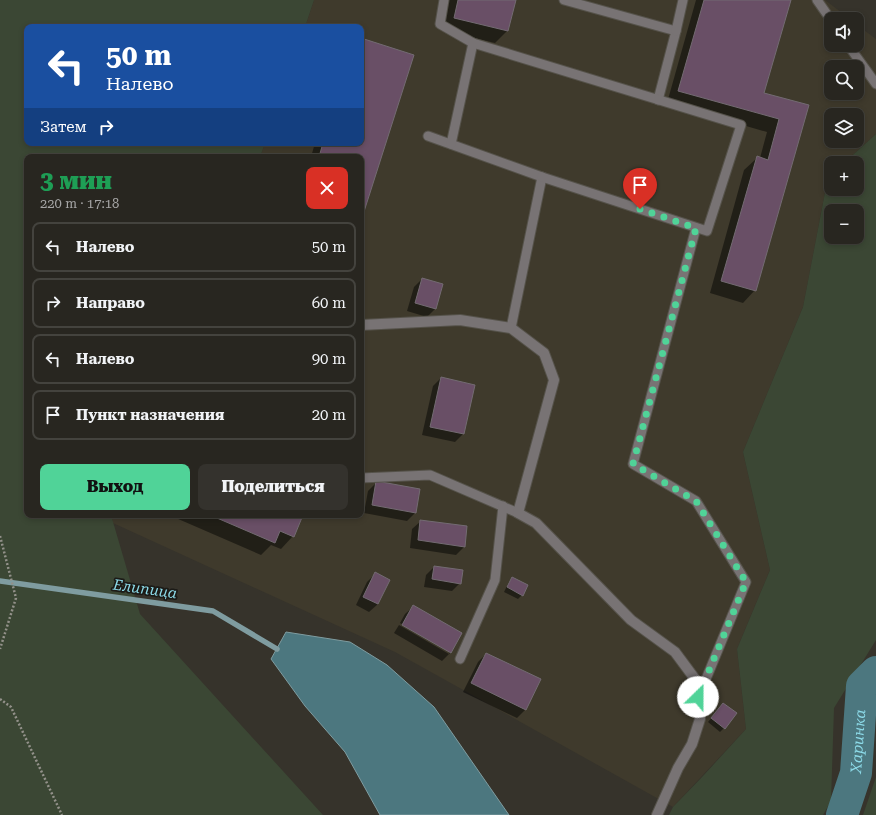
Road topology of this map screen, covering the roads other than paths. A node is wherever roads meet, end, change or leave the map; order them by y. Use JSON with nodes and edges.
{"nodes":[{"id":1,"x":444,"y":0,"type":"edge"},
{"id":2,"x":564,"y":0,"type":"edge"},
{"id":3,"x":683,"y":0,"type":"edge"},
{"id":4,"x":817,"y":0,"type":"edge"},
{"id":5,"x":825,"y":12,"type":"edge"},
{"id":6,"x":676,"y":31,"type":"junction"},
{"id":7,"x":473,"y":44,"type":"junction"},
{"id":8,"x":853,"y":52,"type":"edge"},
{"id":9,"x":876,"y":84,"type":"edge"},
{"id":10,"x":658,"y":100,"type":"junction"},
{"id":11,"x":428,"y":136,"type":"dead end"},
{"id":12,"x":451,"y":144,"type":"junction"},
{"id":13,"x":542,"y":177,"type":"junction"},
{"id":14,"x":696,"y":228,"type":"junction"},
{"id":15,"x":364,"y":325,"type":"edge"},
{"id":16,"x":510,"y":328,"type":"junction"},
{"id":17,"x":364,"y":478,"type":"edge"},
{"id":18,"x":503,"y":506,"type":"junction"},
{"id":19,"x":518,"y":512,"type":"junction"},
{"id":20,"x":460,"y":659,"type":"dead end"},
{"id":21,"x":698,"y":697,"type":"junction"},
{"id":22,"x":657,"y":815,"type":"edge"}],
"edges":[{"from":1,"to":7,"type":"lane"},
{"from":2,"to":6,"type":"lane"},
{"from":3,"to":6,"type":"lane"},
{"from":4,"to":5,"type":"lane"},
{"from":6,"to":10,"type":"lane"},
{"from":7,"to":10,"type":"lane"},
{"from":7,"to":12,"type":"lane"},
{"from":8,"to":9,"type":"lane"},
{"from":10,"to":14,"type":"lane"},
{"from":11,"to":12,"type":"lane"},
{"from":12,"to":13,"type":"lane"},
{"from":13,"to":14,"type":"lane"},
{"from":13,"to":16,"type":"lane"},
{"from":14,"to":21,"type":"lane"},
{"from":15,"to":16,"type":"street"},
{"from":16,"to":19,"type":"street"},
{"from":17,"to":18,"type":"lane"},
{"from":18,"to":19,"type":"lane"},
{"from":18,"to":20,"type":"lane"},
{"from":19,"to":21,"type":"street"},
{"from":21,"to":22,"type":"street"}]}
